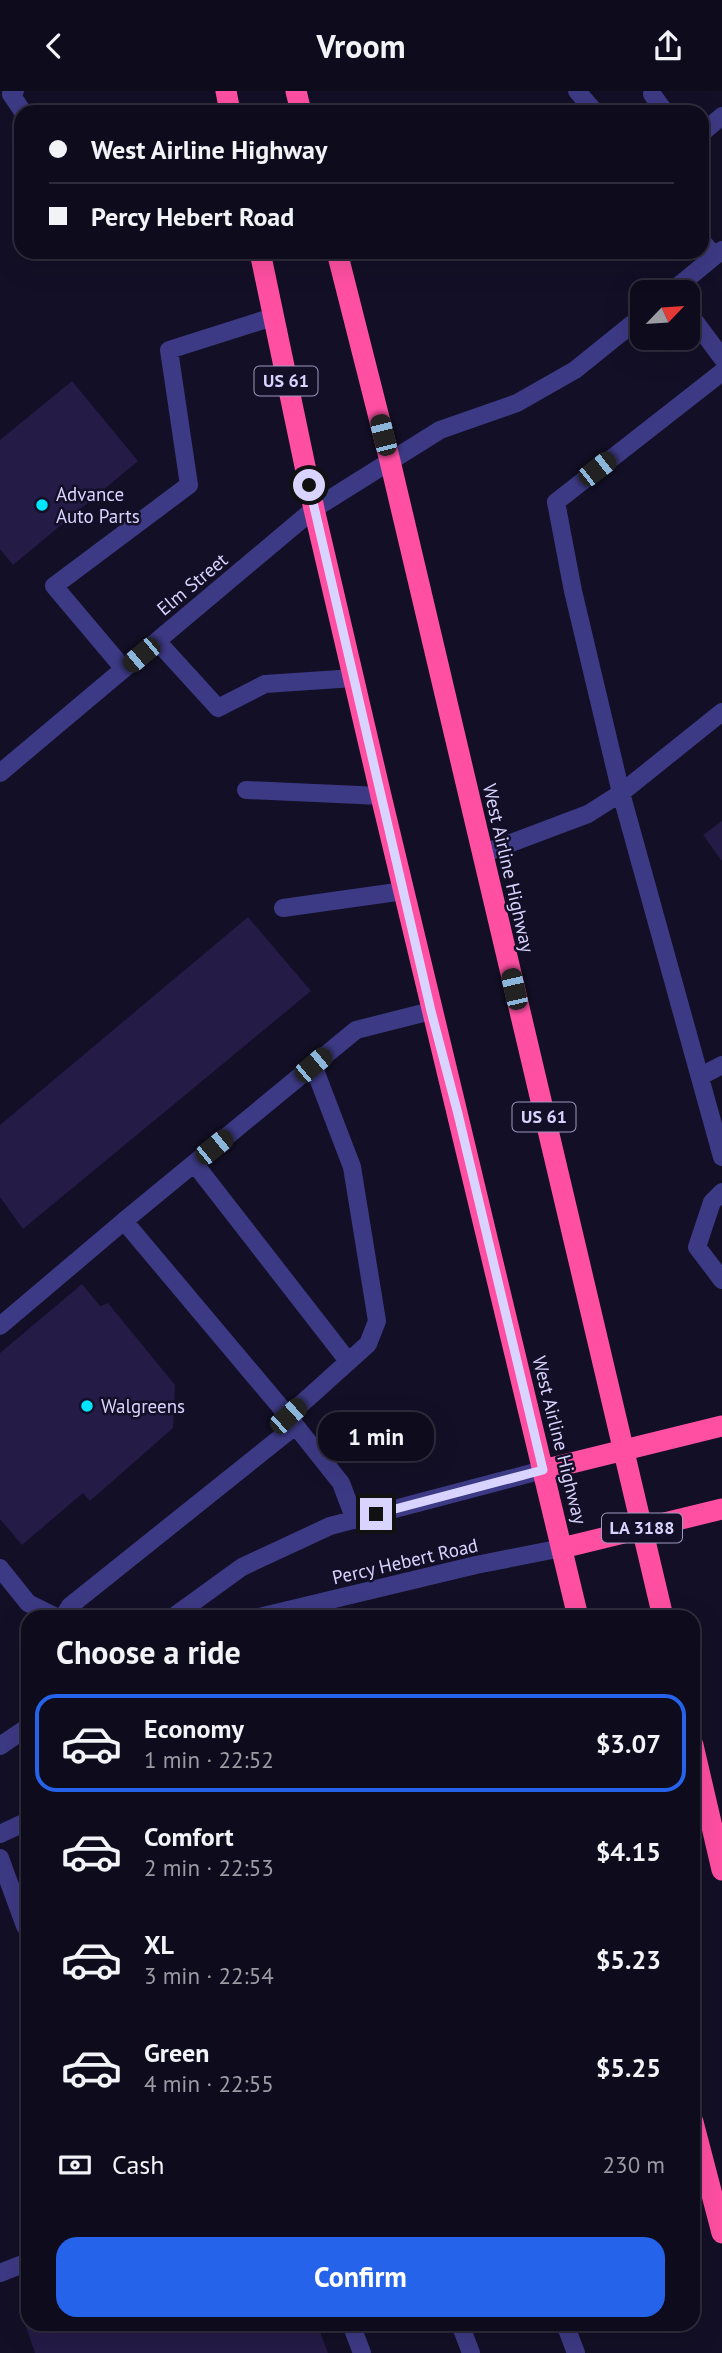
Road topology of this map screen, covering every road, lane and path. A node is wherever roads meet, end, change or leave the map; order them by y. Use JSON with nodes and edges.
{"nodes":[{"id":1,"x":15,"y":91,"type":"edge"},
{"id":2,"x":578,"y":91,"type":"edge"},
{"id":3,"x":652,"y":93,"type":"dead end"},
{"id":4,"x":18,"y":105,"type":"edge"},
{"id":5,"x":589,"y":105,"type":"edge"},
{"id":6,"x":660,"y":105,"type":"edge"},
{"id":7,"x":718,"y":253,"type":"edge"},
{"id":8,"x":261,"y":259,"type":"edge"},
{"id":9,"x":339,"y":259,"type":"edge"},
{"id":10,"x":686,"y":280,"type":"edge"},
{"id":11,"x":273,"y":317,"type":"junction"},
{"id":12,"x":630,"y":326,"type":"edge"},
{"id":13,"x":700,"y":328,"type":"edge"},
{"id":14,"x":722,"y":358,"type":"edge"},
{"id":15,"x":722,"y":372,"type":"edge"},
{"id":16,"x":390,"y":461,"type":"junction"},
{"id":17,"x":314,"y":509,"type":"junction"},
{"id":18,"x":157,"y":641,"type":"junction"},
{"id":19,"x":124,"y":669,"type":"junction"},
{"id":20,"x":354,"y":678,"type":"junction"},
{"id":21,"x":722,"y":712,"type":"edge"},
{"id":22,"x":0,"y":773,"type":"edge"},
{"id":23,"x":246,"y":790,"type":"dead end"},
{"id":24,"x":621,"y":793,"type":"junction"},
{"id":25,"x":381,"y":796,"type":"junction"},
{"id":26,"x":482,"y":853,"type":"junction"},
{"id":27,"x":404,"y":891,"type":"junction"},
{"id":28,"x":283,"y":908,"type":"dead end"},
{"id":29,"x":431,"y":1011,"type":"junction"},
{"id":30,"x":313,"y":1065,"type":"junction"},
{"id":31,"x":722,"y":1065,"type":"edge"},
{"id":32,"x":701,"y":1076,"type":"junction"},
{"id":33,"x":722,"y":1157,"type":"edge"},
{"id":34,"x":194,"y":1163,"type":"junction"},
{"id":35,"x":722,"y":1192,"type":"edge"},
{"id":36,"x":124,"y":1221,"type":"junction"},
{"id":37,"x":722,"y":1280,"type":"edge"},
{"id":38,"x":0,"y":1326,"type":"edge"},
{"id":39,"x":348,"y":1361,"type":"junction"},
{"id":40,"x":291,"y":1421,"type":"junction"},
{"id":41,"x":722,"y":1426,"type":"edge"},
{"id":42,"x":623,"y":1450,"type":"junction"},
{"id":43,"x":543,"y":1470,"type":"junction"},
{"id":44,"x":722,"y":1510,"type":"edge"},
{"id":45,"x":355,"y":1520,"type":"junction"},
{"id":46,"x":642,"y":1528,"type":"junction"},
{"id":47,"x":562,"y":1548,"type":"junction"},
{"id":48,"x":0,"y":1568,"type":"edge"},
{"id":49,"x":42,"y":1610,"type":"edge"},
{"id":50,"x":67,"y":1610,"type":"edge"},
{"id":51,"x":183,"y":1610,"type":"edge"},
{"id":52,"x":288,"y":1610,"type":"edge"},
{"id":53,"x":576,"y":1610,"type":"edge"},
{"id":54,"x":661,"y":1610,"type":"edge"},
{"id":55,"x":21,"y":1732,"type":"edge"},
{"id":56,"x":0,"y":1746,"type":"edge"},
{"id":57,"x":700,"y":1774,"type":"edge"},
{"id":58,"x":21,"y":1824,"type":"edge"},
{"id":59,"x":0,"y":1834,"type":"edge"},
{"id":60,"x":0,"y":1858,"type":"edge"},
{"id":61,"x":721,"y":1860,"type":"edge"},
{"id":62,"x":21,"y":1913,"type":"edge"},
{"id":63,"x":700,"y":2149,"type":"edge"},
{"id":64,"x":722,"y":2232,"type":"edge"},
{"id":65,"x":21,"y":2265,"type":"edge"},
{"id":66,"x":0,"y":2273,"type":"edge"},
{"id":67,"x":354,"y":2331,"type":"edge"},
{"id":68,"x":463,"y":2331,"type":"edge"},
{"id":69,"x":568,"y":2331,"type":"edge"},
{"id":70,"x":362,"y":2353,"type":"edge"},
{"id":71,"x":471,"y":2353,"type":"edge"},
{"id":72,"x":576,"y":2353,"type":"edge"}],
"edges":[{"from":1,"to":4,"type":"street"},
{"from":2,"to":5,"type":"street"},
{"from":3,"to":6,"type":"street"},
{"from":7,"to":10,"type":"street"},
{"from":8,"to":11,"type":"highway","name":"West Airline Highway","number":"US 61"},
{"from":9,"to":16,"type":"highway","name":"West Airline Highway","number":"US 61"},
{"from":11,"to":17,"type":"highway","name":"West Airline Highway","number":"US 61"},
{"from":11,"to":19,"type":"street"},
{"from":12,"to":16,"type":"street","name":"Elm Street"},
{"from":13,"to":14,"type":"street"},
{"from":15,"to":24,"type":"street"},
{"from":16,"to":17,"type":"street","name":"Elm Street"},
{"from":16,"to":26,"type":"highway","name":"West Airline Highway","number":"US 61"},
{"from":17,"to":18,"type":"street","name":"Elm Street"},
{"from":17,"to":20,"type":"highway","name":"West Airline Highway","number":"US 61"},
{"from":18,"to":19,"type":"street","name":"Elm Street"},
{"from":18,"to":20,"type":"street"},
{"from":19,"to":22,"type":"street","name":"Elm Street"},
{"from":20,"to":25,"type":"highway","name":"West Airline Highway","number":"US 61"},
{"from":21,"to":24,"type":"street"},
{"from":23,"to":25,"type":"street"},
{"from":24,"to":26,"type":"street"},
{"from":24,"to":32,"type":"street"},
{"from":25,"to":27,"type":"highway","name":"West Airline Highway","number":"US 61"},
{"from":26,"to":42,"type":"highway","name":"West Airline Highway","number":"US 61"},
{"from":27,"to":28,"type":"street"},
{"from":27,"to":29,"type":"highway","name":"West Airline Highway","number":"US 61"},
{"from":29,"to":30,"type":"street"},
{"from":29,"to":43,"type":"highway","name":"West Airline Highway","number":"US 61"},
{"from":30,"to":34,"type":"street"},
{"from":30,"to":39,"type":"street"},
{"from":31,"to":32,"type":"street"},
{"from":32,"to":33,"type":"street"},
{"from":34,"to":36,"type":"street"},
{"from":34,"to":39,"type":"street"},
{"from":35,"to":37,"type":"street"},
{"from":36,"to":38,"type":"street"},
{"from":36,"to":40,"type":"street"},
{"from":39,"to":40,"type":"street"},
{"from":40,"to":45,"type":"street"},
{"from":40,"to":50,"type":"street"},
{"from":41,"to":42,"type":"highway"},
{"from":42,"to":43,"type":"highway"},
{"from":42,"to":46,"type":"highway","name":"West Airline Highway","number":"US 61"},
{"from":43,"to":45,"type":"street"},
{"from":43,"to":47,"type":"highway","name":"West Airline Highway","number":"US 61"},
{"from":44,"to":46,"type":"highway","number":"LA 3188"},
{"from":45,"to":51,"type":"street"},
{"from":46,"to":47,"type":"highway","number":"LA 3188"},
{"from":46,"to":54,"type":"highway","name":"West Airline Highway","number":"US 61"},
{"from":47,"to":52,"type":"street","name":"Percy Hebert Road"},
{"from":47,"to":53,"type":"highway","name":"West Airline Highway","number":"US 61"},
{"from":48,"to":49,"type":"street"},
{"from":55,"to":56,"type":"street"},
{"from":57,"to":61,"type":"highway"},
{"from":58,"to":59,"type":"street"},
{"from":60,"to":62,"type":"street"},
{"from":63,"to":64,"type":"highway"},
{"from":65,"to":66,"type":"street"},
{"from":67,"to":70,"type":"street"},
{"from":68,"to":71,"type":"street"},
{"from":69,"to":72,"type":"street"}]}
